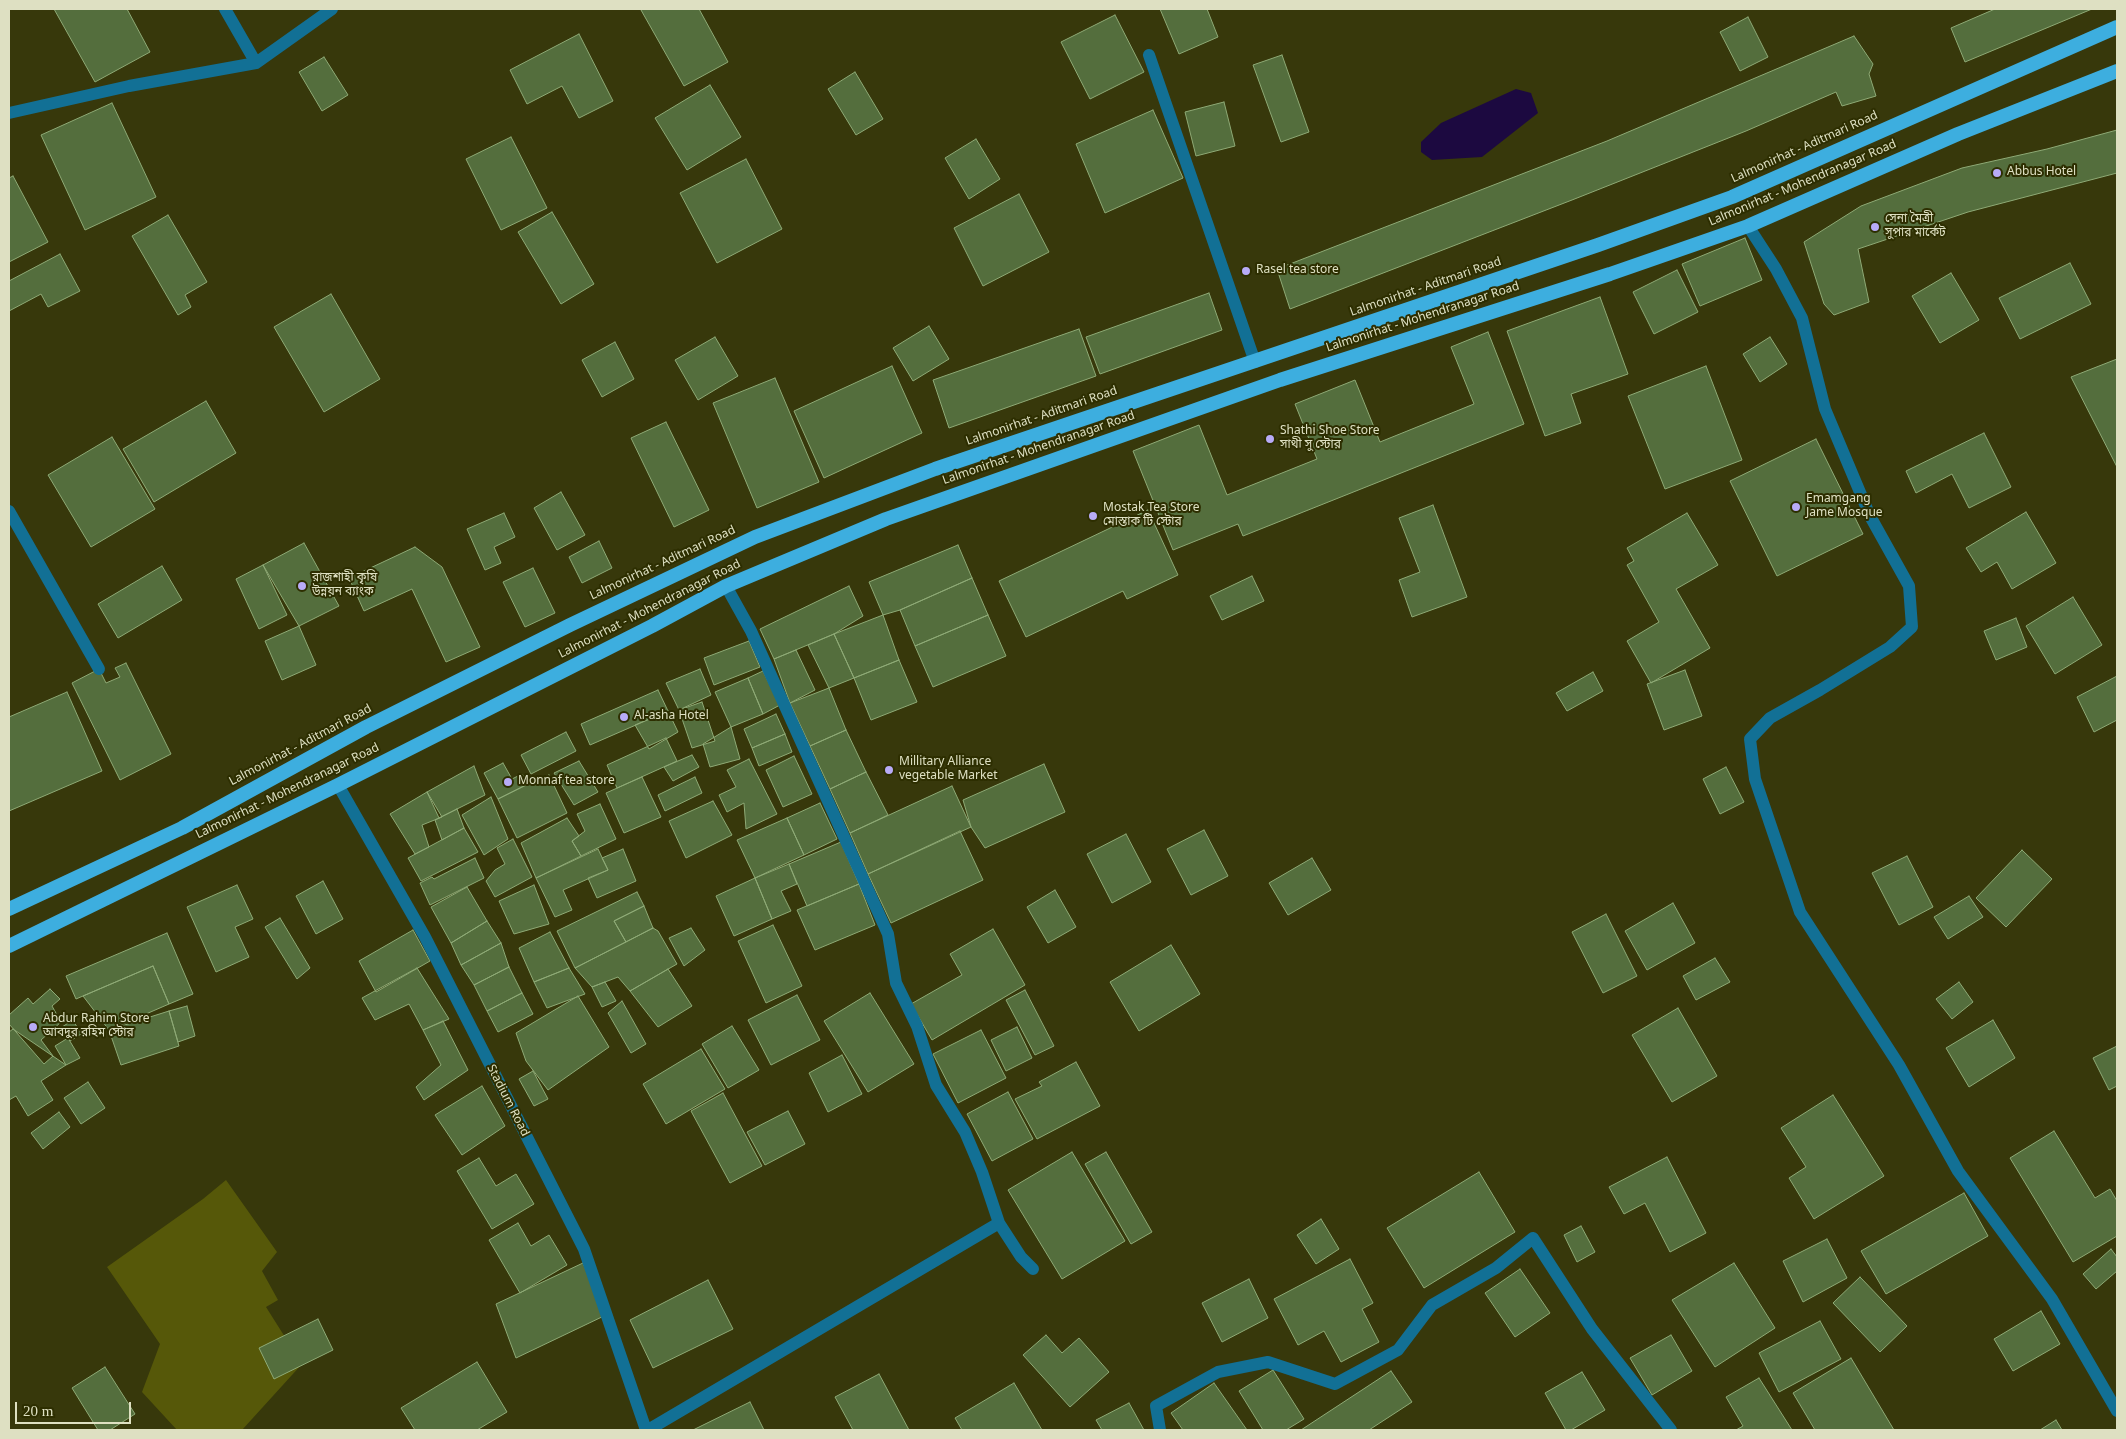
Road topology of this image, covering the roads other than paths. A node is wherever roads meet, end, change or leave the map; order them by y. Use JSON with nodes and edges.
{"nodes":[{"id":1,"x":225,"y":9,"type":"edge"},
{"id":2,"x":332,"y":9,"type":"edge"},
{"id":3,"x":2117,"y":27,"type":"edge"},
{"id":4,"x":1149,"y":55,"type":"dead end"},
{"id":5,"x":256,"y":63,"type":"junction"},
{"id":6,"x":2117,"y":71,"type":"edge"},
{"id":7,"x":9,"y":113,"type":"edge"},
{"id":8,"x":1748,"y":226,"type":"junction"},
{"id":9,"x":1255,"y":362,"type":"junction"},
{"id":10,"x":9,"y":511,"type":"edge"},
{"id":11,"x":726,"y":586,"type":"junction"},
{"id":12,"x":99,"y":669,"type":"dead end"},
{"id":13,"x":338,"y":786,"type":"junction"},
{"id":14,"x":9,"y":909,"type":"edge"},
{"id":15,"x":9,"y":946,"type":"edge"},
{"id":16,"x":999,"y":1223,"type":"junction"},
{"id":17,"x":1033,"y":1269,"type":"dead end"},
{"id":18,"x":2117,"y":1411,"type":"edge"},
{"id":19,"x":647,"y":1430,"type":"edge"},
{"id":20,"x":1160,"y":1430,"type":"edge"},
{"id":21,"x":1671,"y":1430,"type":"edge"}],
"edges":[{"from":1,"to":5,"type":"street"},
{"from":2,"to":5,"type":"street"},
{"from":3,"to":9,"type":"highway","name":"Lalmonirhat - Aditmari Road"},
{"from":4,"to":9,"type":"street"},
{"from":5,"to":7,"type":"street"},
{"from":6,"to":8,"type":"highway","name":"Lalmonirhat - Mohendranagar Road"},
{"from":8,"to":11,"type":"highway","name":"Lalmonirhat - Mohendranagar Road"},
{"from":8,"to":18,"type":"street"},
{"from":9,"to":14,"type":"highway","name":"Lalmonirhat - Aditmari Road"},
{"from":10,"to":12,"type":"street"},
{"from":11,"to":13,"type":"highway","name":"Lalmonirhat - Mohendranagar Road"},
{"from":11,"to":16,"type":"street"},
{"from":13,"to":15,"type":"highway","name":"Lalmonirhat - Mohendranagar Road"},
{"from":13,"to":19,"type":"street","name":"Stadium Road"},
{"from":16,"to":17,"type":"street"},
{"from":16,"to":19,"type":"street"},
{"from":20,"to":21,"type":"street"}]}
